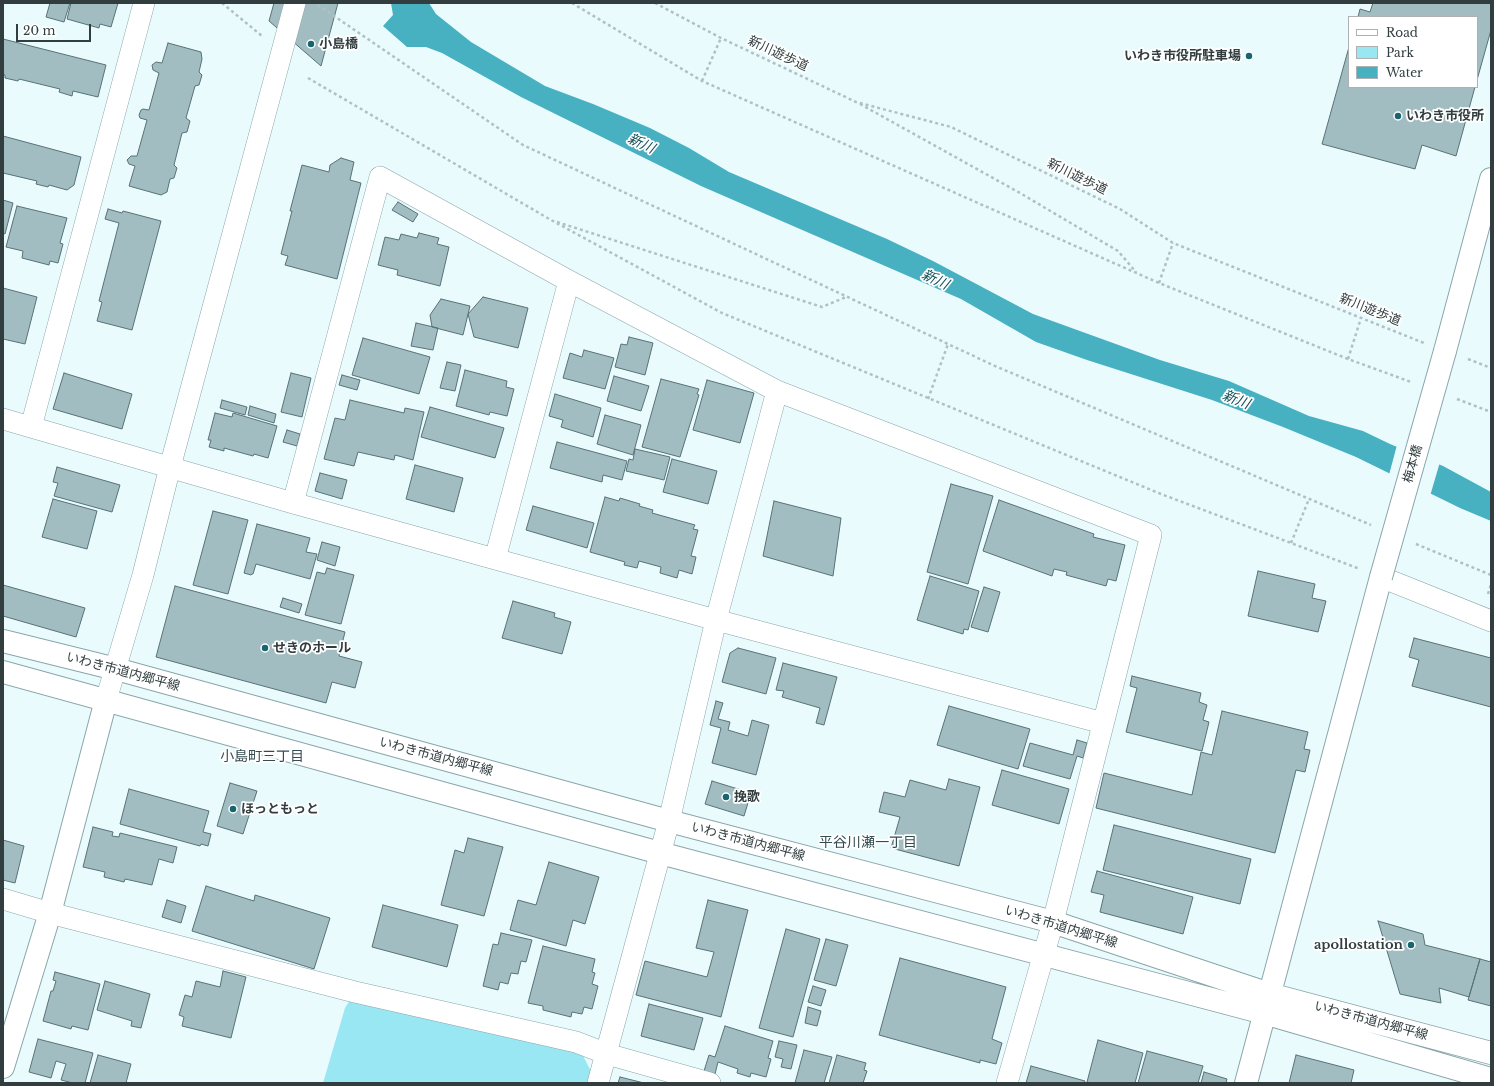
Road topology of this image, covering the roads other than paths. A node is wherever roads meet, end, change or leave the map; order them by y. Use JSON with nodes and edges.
{"nodes":[{"id":1,"x":144,"y":3,"type":"edge"},
{"id":2,"x":295,"y":3,"type":"edge"},
{"id":3,"x":1491,"y":179,"type":"edge"},
{"id":4,"x":569,"y":281,"type":"junction"},
{"id":5,"x":778,"y":391,"type":"junction"},
{"id":6,"x":3,"y":419,"type":"edge"},
{"id":7,"x":31,"y":427,"type":"junction"},
{"id":8,"x":170,"y":467,"type":"junction"},
{"id":9,"x":293,"y":503,"type":"junction"},
{"id":10,"x":495,"y":559,"type":"junction"},
{"id":11,"x":1381,"y":577,"type":"junction"},
{"id":12,"x":716,"y":620,"type":"junction"},
{"id":13,"x":1491,"y":621,"type":"edge"},
{"id":14,"x":3,"y":641,"type":"edge"},
{"id":15,"x":116,"y":669,"type":"junction"},
{"id":16,"x":3,"y":672,"type":"edge"},
{"id":17,"x":106,"y":700,"type":"junction"},
{"id":18,"x":1103,"y":723,"type":"junction"},
{"id":19,"x":669,"y":821,"type":"junction"},
{"id":20,"x":660,"y":853,"type":"junction"},
{"id":21,"x":3,"y":899,"type":"edge"},
{"id":22,"x":50,"y":913,"type":"junction"},
{"id":23,"x":1052,"y":922,"type":"junction"},
{"id":24,"x":1044,"y":955,"type":"junction"},
{"id":25,"x":1267,"y":1003,"type":"junction"},
{"id":26,"x":1491,"y":1053,"type":"edge"},
{"id":27,"x":607,"y":1054,"type":"junction"},
{"id":28,"x":3,"y":1066,"type":"edge"},
{"id":29,"x":1491,"y":1079,"type":"edge"},
{"id":30,"x":598,"y":1083,"type":"edge"},
{"id":31,"x":710,"y":1083,"type":"edge"},
{"id":32,"x":1007,"y":1083,"type":"edge"},
{"id":33,"x":1246,"y":1083,"type":"edge"}],
"edges":[{"from":1,"to":7,"type":"street"},
{"from":2,"to":8,"type":"street"},
{"from":3,"to":11,"type":"street","name":"梅本橋","bridge":true},
{"from":4,"to":5,"type":"street"},
{"from":4,"to":9,"type":"street"},
{"from":4,"to":10,"type":"street"},
{"from":5,"to":12,"type":"street"},
{"from":5,"to":18,"type":"street"},
{"from":6,"to":7,"type":"street"},
{"from":7,"to":8,"type":"street"},
{"from":8,"to":9,"type":"street"},
{"from":8,"to":15,"type":"street"},
{"from":9,"to":10,"type":"street"},
{"from":10,"to":12,"type":"street"},
{"from":11,"to":13,"type":"street"},
{"from":11,"to":25,"type":"street","name":"梅本橋"},
{"from":12,"to":18,"type":"street"},
{"from":12,"to":19,"type":"street"},
{"from":14,"to":15,"type":"street","name":"いわき市道内郷平線"},
{"from":15,"to":17,"type":"street"},
{"from":15,"to":19,"type":"street","name":"いわき市道内郷平線"},
{"from":16,"to":17,"type":"street","name":"いわき市道内郷平線"},
{"from":17,"to":20,"type":"street","name":"いわき市道内郷平線"},
{"from":17,"to":22,"type":"street"},
{"from":18,"to":23,"type":"street"},
{"from":19,"to":20,"type":"street"},
{"from":19,"to":23,"type":"street","name":"いわき市道内郷平線"},
{"from":20,"to":24,"type":"street","name":"いわき市道内郷平線"},
{"from":20,"to":27,"type":"street"},
{"from":21,"to":22,"type":"street"},
{"from":22,"to":27,"type":"street"},
{"from":22,"to":28,"type":"street"},
{"from":23,"to":24,"type":"street"},
{"from":23,"to":25,"type":"street","name":"いわき市道内郷平線"},
{"from":24,"to":25,"type":"street","name":"いわき市道内郷平線"},
{"from":24,"to":32,"type":"street"},
{"from":25,"to":26,"type":"street","name":"いわき市道内郷平線"},
{"from":25,"to":29,"type":"street","name":"いわき市道内郷平線"},
{"from":25,"to":33,"type":"street","name":"梅本橋"},
{"from":27,"to":30,"type":"street"},
{"from":27,"to":31,"type":"street"}]}
